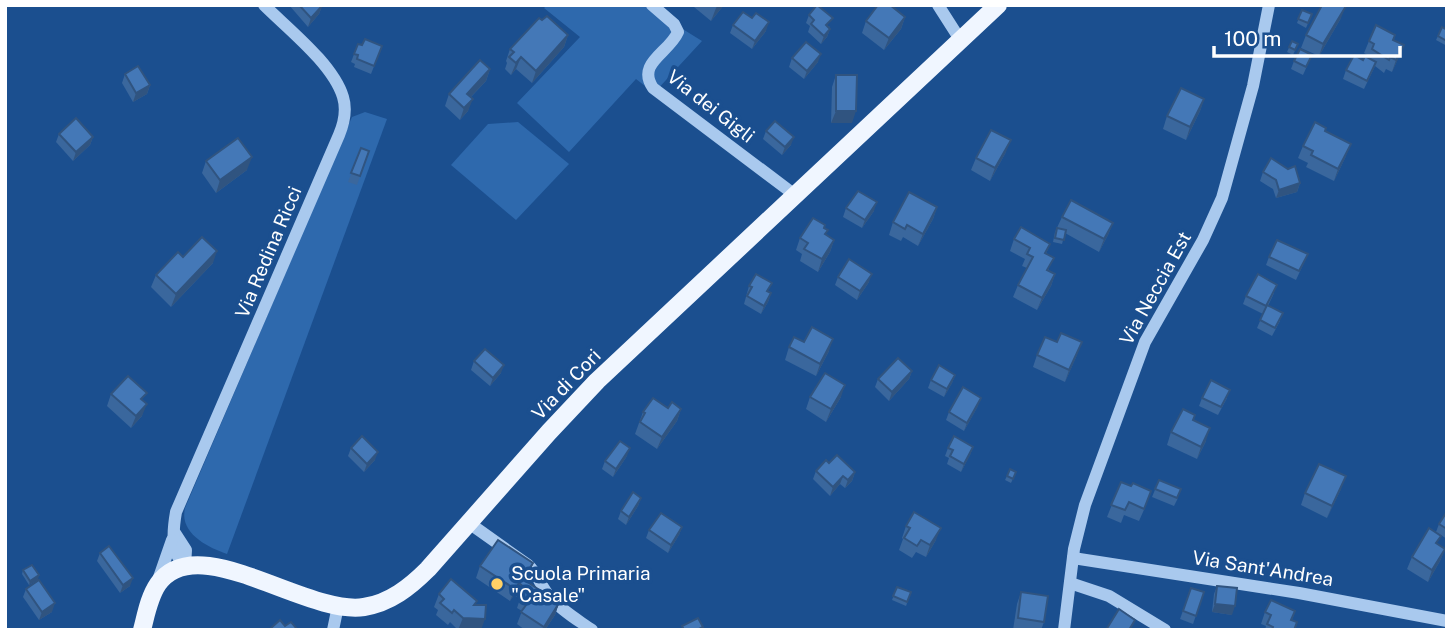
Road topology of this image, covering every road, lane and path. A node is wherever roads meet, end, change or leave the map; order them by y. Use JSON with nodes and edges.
{"nodes":[{"id":1,"x":264,"y":5,"type":"edge"},
{"id":2,"x":652,"y":5,"type":"edge"},
{"id":3,"x":938,"y":5,"type":"edge"},
{"id":4,"x":998,"y":5,"type":"edge"},
{"id":5,"x":1269,"y":5,"type":"edge"},
{"id":6,"x":961,"y":41,"type":"junction"},
{"id":7,"x":795,"y":195,"type":"junction"},
{"id":8,"x":469,"y":523,"type":"junction"},
{"id":9,"x":179,"y":538,"type":"junction"},
{"id":10,"x":1073,"y":558,"type":"junction"},
{"id":11,"x":186,"y":565,"type":"junction"},
{"id":12,"x":211,"y":565,"type":"junction"},
{"id":13,"x":1070,"y":583,"type":"junction"},
{"id":14,"x":154,"y":592,"type":"junction"},
{"id":15,"x":338,"y":606,"type":"junction"},
{"id":16,"x":1447,"y":621,"type":"edge"},
{"id":17,"x":142,"y":630,"type":"edge"},
{"id":18,"x":333,"y":630,"type":"edge"},
{"id":19,"x":592,"y":630,"type":"edge"},
{"id":20,"x":1063,"y":630,"type":"edge"},
{"id":21,"x":1165,"y":630,"type":"edge"}],
"edges":[{"from":1,"to":9,"type":"street","name":"Via Redina Ricci"},
{"from":2,"to":7,"type":"street","name":"Via dei Gigli"},
{"from":3,"to":6,"type":"street"},
{"from":4,"to":6,"type":"main road","name":"Via di Cori"},
{"from":5,"to":10,"type":"street","name":"Via Neccia Est"},
{"from":6,"to":7,"type":"main road","name":"Via di Cori"},
{"from":7,"to":8,"type":"main road","name":"Via di Cori"},
{"from":8,"to":15,"type":"main road","name":"Via di Cori"},
{"from":8,"to":19,"type":"street"},
{"from":9,"to":11,"type":"street"},
{"from":9,"to":12,"type":"street"},
{"from":9,"to":14,"type":"street"},
{"from":10,"to":13,"type":"street","name":"Via Neccia Est"},
{"from":10,"to":16,"type":"street","name":"Via Sant'Andrea"},
{"from":11,"to":12,"type":"main road","name":"Via di Cori"},
{"from":11,"to":14,"type":"main road"},
{"from":12,"to":15,"type":"main road","name":"Via di Cori"},
{"from":13,"to":20,"type":"street","name":"Via Neccia Est"},
{"from":13,"to":21,"type":"street"},
{"from":14,"to":17,"type":"main road"},
{"from":15,"to":18,"type":"street"}]}
